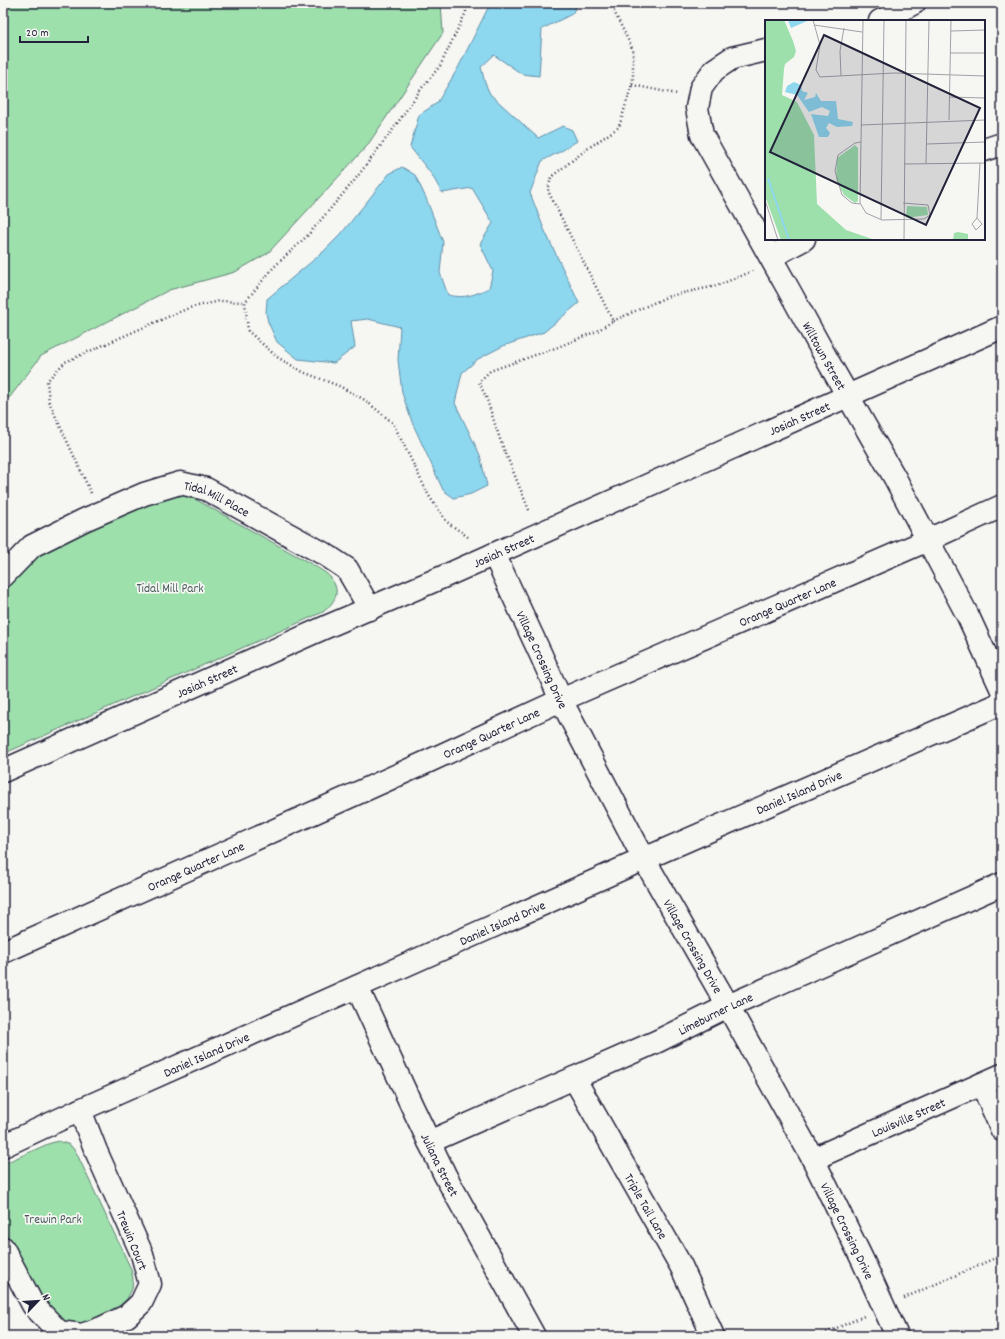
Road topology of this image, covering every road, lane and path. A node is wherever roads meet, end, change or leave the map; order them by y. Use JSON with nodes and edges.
{"nodes":[{"id":1,"x":466,"y":3,"type":"edge"},
{"id":2,"x":610,"y":3,"type":"edge"},
{"id":3,"x":914,"y":3,"type":"edge"},
{"id":4,"x":882,"y":20,"type":"edge"},
{"id":5,"x":765,"y":50,"type":"edge"},
{"id":6,"x":632,"y":86,"type":"junction"},
{"id":7,"x":699,"y":98,"type":"junction"},
{"id":8,"x":1002,"y":144,"type":"edge"},
{"id":9,"x":985,"y":150,"type":"edge"},
{"id":10,"x":802,"y":240,"type":"edge"},
{"id":11,"x":771,"y":257,"type":"junction"},
{"id":12,"x":245,"y":302,"type":"junction"},
{"id":13,"x":613,"y":321,"type":"junction"},
{"id":14,"x":1002,"y":326,"type":"edge"},
{"id":15,"x":848,"y":395,"type":"junction"},
{"id":16,"x":1002,"y":506,"type":"edge"},
{"id":17,"x":529,"y":510,"type":"dead end"},
{"id":18,"x":101,"y":513,"type":"junction"},
{"id":19,"x":468,"y":537,"type":"dead end"},
{"id":20,"x":928,"y":540,"type":"junction"},
{"id":21,"x":494,"y":554,"type":"junction"},
{"id":22,"x":3,"y":576,"type":"edge"},
{"id":23,"x":370,"y":609,"type":"junction"},
{"id":24,"x":1002,"y":690,"type":"edge"},
{"id":25,"x":561,"y":700,"type":"junction"},
{"id":26,"x":1002,"y":703,"type":"edge"},
{"id":27,"x":3,"y":771,"type":"edge"},
{"id":28,"x":644,"y":859,"type":"junction"},
{"id":29,"x":1002,"y":884,"type":"edge"},
{"id":30,"x":3,"y":952,"type":"edge"},
{"id":31,"x":358,"y":987,"type":"junction"},
{"id":32,"x":728,"y":1006,"type":"junction"},
{"id":33,"x":1002,"y":1075,"type":"edge"},
{"id":34,"x":574,"y":1078,"type":"junction"},
{"id":35,"x":982,"y":1084,"type":"junction"},
{"id":36,"x":80,"y":1110,"type":"junction"},
{"id":37,"x":1002,"y":1130,"type":"edge"},
{"id":38,"x":429,"y":1142,"type":"junction"},
{"id":39,"x":3,"y":1146,"type":"edge"},
{"id":40,"x":813,"y":1159,"type":"junction"},
{"id":41,"x":3,"y":1248,"type":"edge"},
{"id":42,"x":1002,"y":1255,"type":"edge"},
{"id":43,"x":884,"y":1307,"type":"junction"},
{"id":44,"x":534,"y":1336,"type":"edge"},
{"id":45,"x":713,"y":1336,"type":"edge"},
{"id":46,"x":820,"y":1336,"type":"edge"},
{"id":47,"x":897,"y":1336,"type":"edge"}],
"edges":[{"from":1,"to":12,"type":"path"},
{"from":2,"to":6,"type":"path"},
{"from":3,"to":4,"type":"street"},
{"from":5,"to":7,"type":"street","name":"Willtown Street"},
{"from":6,"to":7,"type":"path"},
{"from":6,"to":13,"type":"path"},
{"from":7,"to":11,"type":"street","name":"Willtown Street"},
{"from":8,"to":9,"type":"street"},
{"from":10,"to":11,"type":"street"},
{"from":11,"to":13,"type":"path"},
{"from":11,"to":15,"type":"street","name":"Willtown Street"},
{"from":12,"to":18,"type":"path"},
{"from":12,"to":19,"type":"path"},
{"from":13,"to":17,"type":"path"},
{"from":14,"to":15,"type":"street","name":"Josiah Street"},
{"from":15,"to":20,"type":"street","name":"Willtown Street"},
{"from":15,"to":21,"type":"street","name":"Josiah Street"},
{"from":16,"to":20,"type":"street","name":"Orange Quarter Lane"},
{"from":18,"to":22,"type":"street","name":"Tidal Mill Place"},
{"from":18,"to":23,"type":"street","name":"Tidal Mill Place"},
{"from":20,"to":24,"type":"street","name":"Willtown Street"},
{"from":20,"to":25,"type":"street","name":"Orange Quarter Lane"},
{"from":21,"to":23,"type":"street","name":"Josiah Street"},
{"from":21,"to":25,"type":"street","name":"Village Crossing Drive"},
{"from":23,"to":27,"type":"street","name":"Josiah Street"},
{"from":25,"to":28,"type":"street","name":"Village Crossing Drive"},
{"from":25,"to":30,"type":"street","name":"Orange Quarter Lane"},
{"from":26,"to":28,"type":"street","name":"Daniel Island Drive"},
{"from":28,"to":31,"type":"street","name":"Daniel Island Drive"},
{"from":28,"to":32,"type":"street","name":"Village Crossing Drive"},
{"from":29,"to":32,"type":"street","name":"Limeburner Lane"},
{"from":31,"to":36,"type":"street","name":"Daniel Island Drive"},
{"from":31,"to":38,"type":"street","name":"Juliana Street"},
{"from":32,"to":34,"type":"street","name":"Limeburner Lane"},
{"from":32,"to":40,"type":"street","name":"Village Crossing Drive"},
{"from":33,"to":35,"type":"street","name":"Louisville Street"},
{"from":34,"to":38,"type":"street","name":"Limeburner Lane"},
{"from":34,"to":45,"type":"street","name":"Triple Tail Lane"},
{"from":35,"to":37,"type":"street"},
{"from":35,"to":40,"type":"street","name":"Louisville Street"},
{"from":36,"to":39,"type":"street","name":"Daniel Island Drive"},
{"from":36,"to":41,"type":"street","name":"Trewin Court"},
{"from":38,"to":44,"type":"street","name":"Juliana Street"},
{"from":40,"to":43,"type":"street","name":"Village Crossing Drive"},
{"from":42,"to":43,"type":"path"},
{"from":43,"to":46,"type":"path"},
{"from":43,"to":47,"type":"street","name":"Village Crossing Drive"}]}
